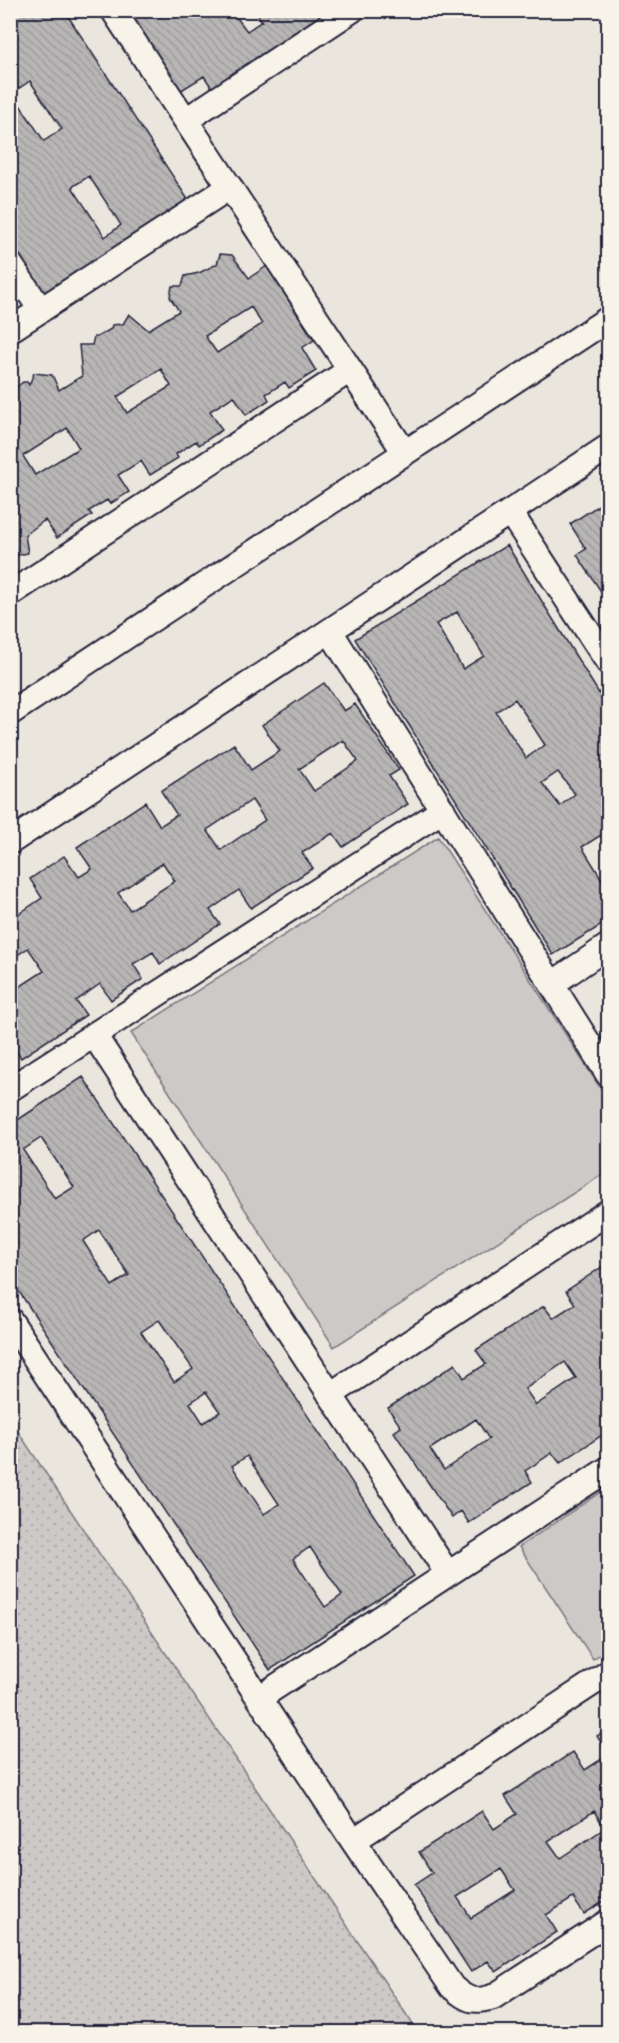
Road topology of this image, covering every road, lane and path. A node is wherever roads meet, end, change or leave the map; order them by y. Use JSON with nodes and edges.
{"nodes":[{"id":1,"x":113,"y":10,"type":"edge"},
{"id":2,"x":352,"y":10,"type":"edge"},
{"id":3,"x":186,"y":120,"type":"junction"},
{"id":4,"x":230,"y":187,"type":"junction"},
{"id":5,"x":10,"y":264,"type":"edge"},
{"id":6,"x":41,"y":310,"type":"junction"},
{"id":7,"x":609,"y":318,"type":"edge"},
{"id":8,"x":10,"y":330,"type":"edge"},
{"id":9,"x":350,"y":370,"type":"junction"},
{"id":10,"x":609,"y":447,"type":"edge"},
{"id":11,"x":405,"y":453,"type":"junction"},
{"id":12,"x":510,"y":512,"type":"junction"},
{"id":13,"x":10,"y":594,"type":"edge"},
{"id":14,"x":330,"y":631,"type":"junction"},
{"id":15,"x":609,"y":662,"type":"edge"},
{"id":16,"x":10,"y":713,"type":"edge"},
{"id":17,"x":443,"y":810,"type":"junction"},
{"id":18,"x":10,"y":842,"type":"edge"},
{"id":19,"x":609,"y":946,"type":"edge"},
{"id":20,"x":552,"y":984,"type":"junction"},
{"id":21,"x":94,"y":1035,"type":"junction"},
{"id":22,"x":609,"y":1074,"type":"edge"},
{"id":23,"x":10,"y":1089,"type":"edge"},
{"id":24,"x":609,"y":1212,"type":"edge"},
{"id":25,"x":10,"y":1320,"type":"edge"},
{"id":26,"x":330,"y":1395,"type":"junction"},
{"id":27,"x":609,"y":1469,"type":"edge"},
{"id":28,"x":448,"y":1574,"type":"junction"},
{"id":29,"x":609,"y":1673,"type":"edge"},
{"id":30,"x":259,"y":1698,"type":"junction"},
{"id":31,"x":353,"y":1841,"type":"junction"},
{"id":32,"x":609,"y":1922,"type":"edge"}],
"edges":[{"from":1,"to":3,"type":"street"},
{"from":2,"to":3,"type":"street"},
{"from":3,"to":4,"type":"street"},
{"from":4,"to":6,"type":"street"},
{"from":4,"to":9,"type":"street"},
{"from":5,"to":6,"type":"street"},
{"from":6,"to":8,"type":"street"},
{"from":7,"to":11,"type":"street"},
{"from":9,"to":11,"type":"street"},
{"from":9,"to":13,"type":"street"},
{"from":10,"to":12,"type":"street"},
{"from":11,"to":16,"type":"street"},
{"from":12,"to":14,"type":"street"},
{"from":12,"to":15,"type":"street"},
{"from":14,"to":17,"type":"street"},
{"from":14,"to":18,"type":"street"},
{"from":17,"to":20,"type":"street"},
{"from":17,"to":21,"type":"street"},
{"from":19,"to":20,"type":"street"},
{"from":20,"to":22,"type":"street"},
{"from":21,"to":23,"type":"street"},
{"from":21,"to":26,"type":"street"},
{"from":24,"to":26,"type":"street"},
{"from":25,"to":30,"type":"street"},
{"from":26,"to":28,"type":"street"},
{"from":27,"to":28,"type":"street"},
{"from":28,"to":30,"type":"street"},
{"from":29,"to":31,"type":"street"},
{"from":30,"to":31,"type":"street"},
{"from":31,"to":32,"type":"street"}]}
